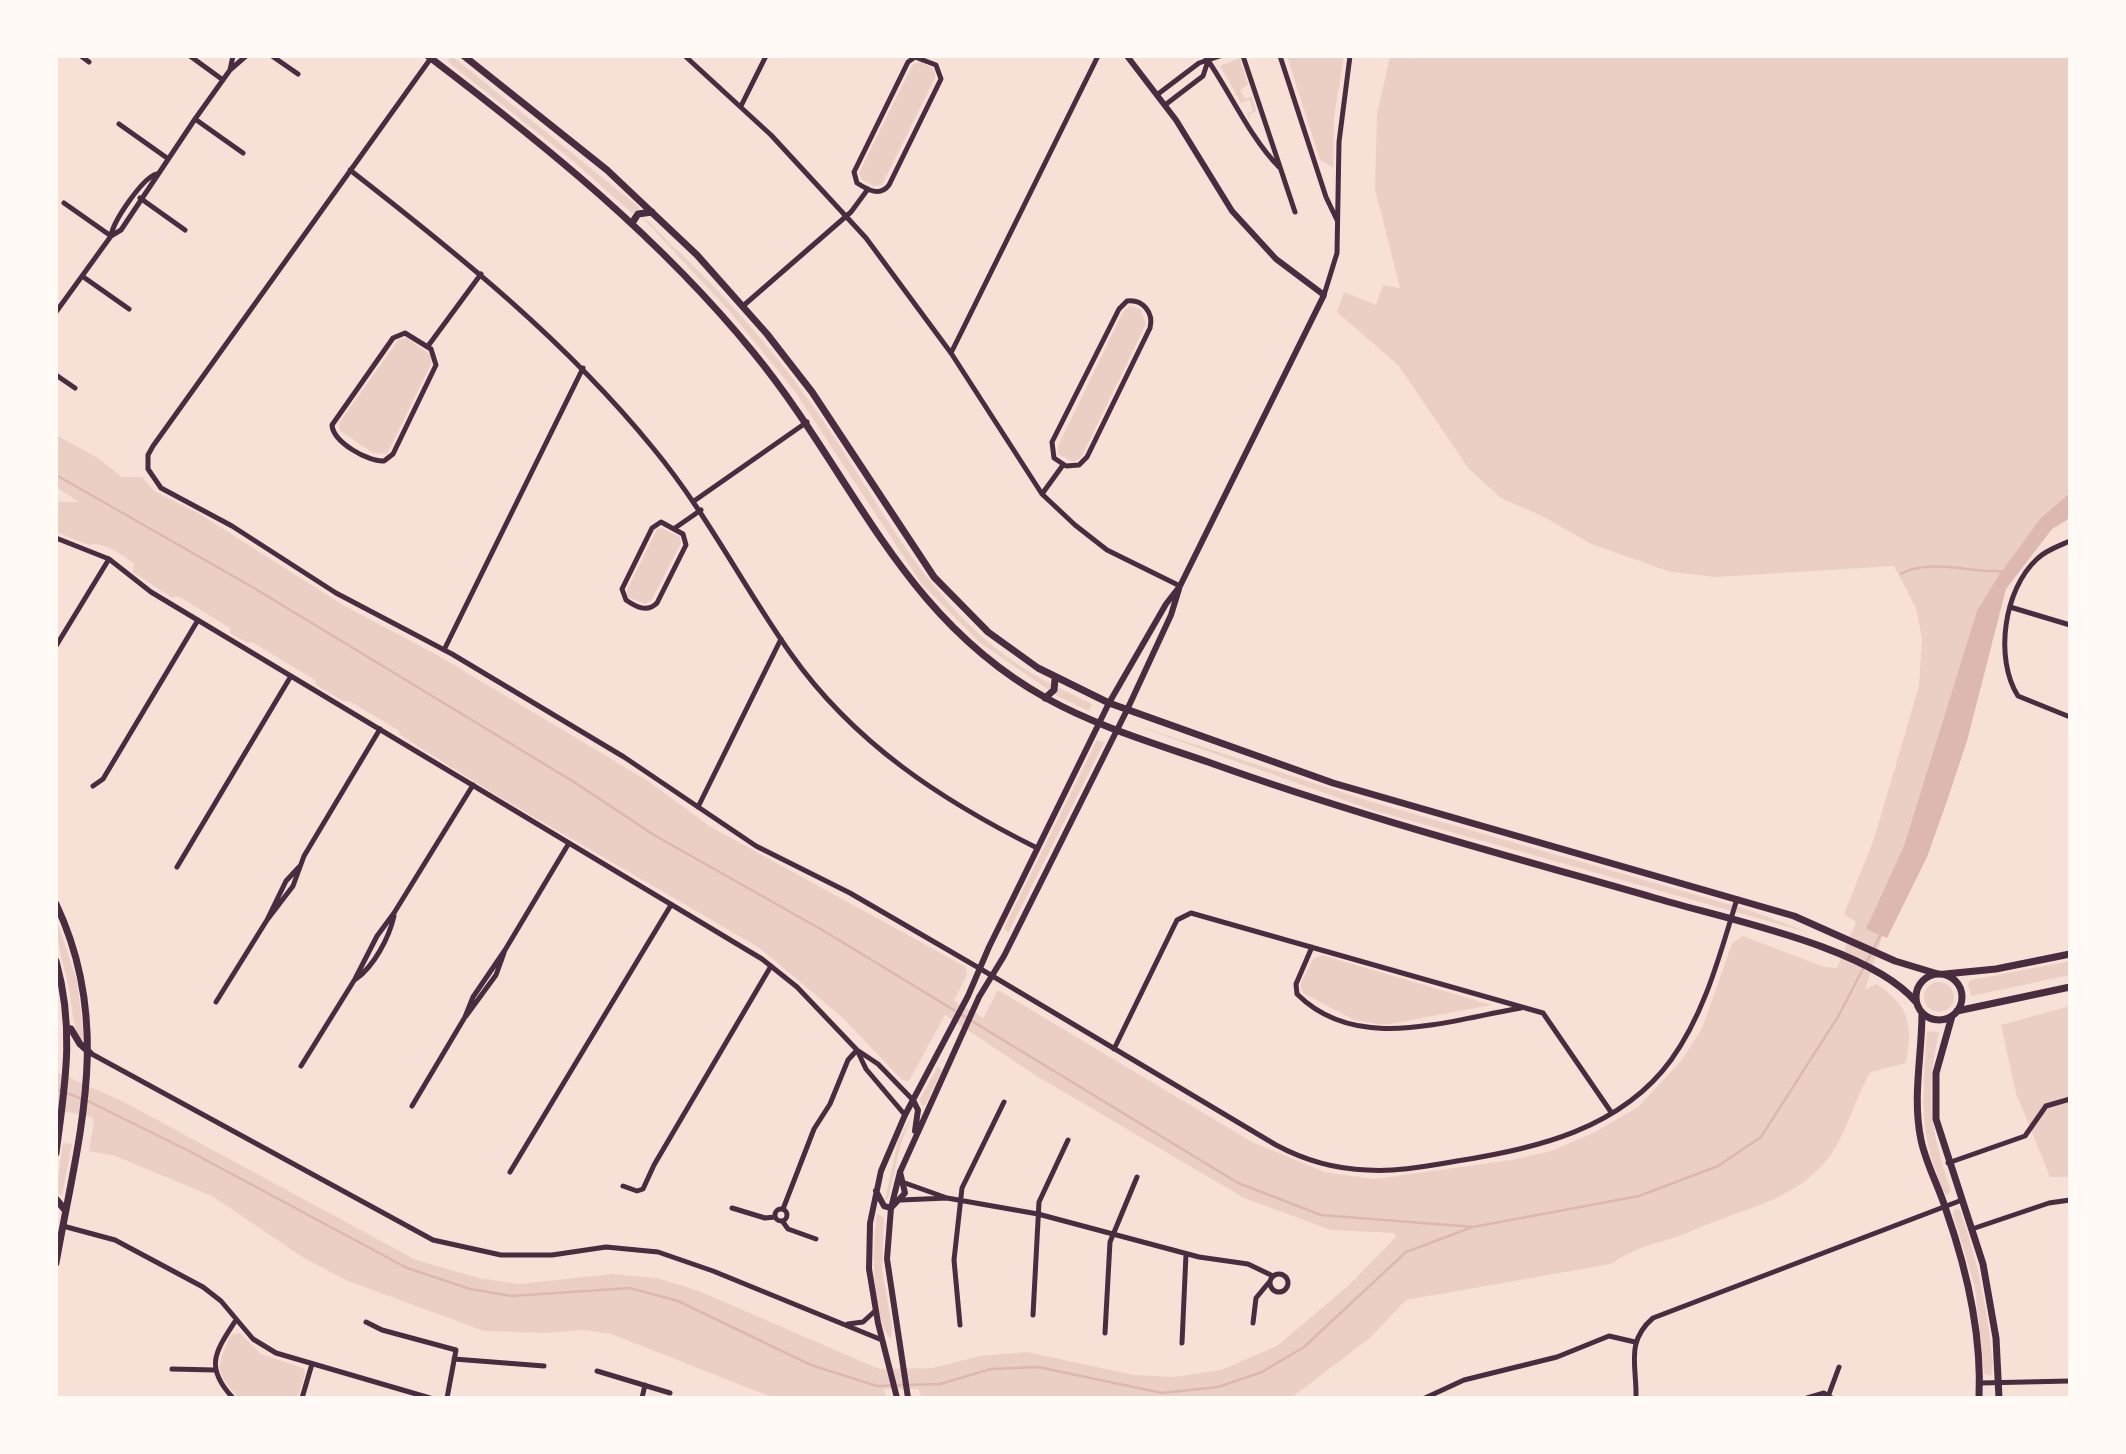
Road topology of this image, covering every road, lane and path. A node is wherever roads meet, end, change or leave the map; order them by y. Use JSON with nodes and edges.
{"nodes":[{"id":1,"x":81,"y":56,"type":"edge"},
{"id":2,"x":190,"y":56,"type":"edge"},
{"id":3,"x":233,"y":56,"type":"edge"},
{"id":4,"x":246,"y":56,"type":"edge"},
{"id":5,"x":272,"y":56,"type":"edge"},
{"id":6,"x":464,"y":56,"type":"edge"},
{"id":7,"x":685,"y":56,"type":"edge"},
{"id":8,"x":766,"y":56,"type":"edge"},
{"id":9,"x":1098,"y":56,"type":"edge"},
{"id":10,"x":1127,"y":56,"type":"edge"},
{"id":11,"x":1220,"y":56,"type":"edge"},
{"id":12,"x":1244,"y":56,"type":"edge"},
{"id":13,"x":1280,"y":56,"type":"edge"},
{"id":14,"x":1350,"y":56,"type":"edge"},
{"id":15,"x":431,"y":57,"type":"edge"},
{"id":16,"x":1207,"y":58,"type":"edge"},
{"id":17,"x":89,"y":62,"type":"dead end"},
{"id":18,"x":230,"y":70,"type":"junction"},
{"id":19,"x":298,"y":74,"type":"dead end"},
{"id":20,"x":223,"y":80,"type":"junction"},
{"id":21,"x":1158,"y":94,"type":"junction"},
{"id":22,"x":1166,"y":105,"type":"junction"},
{"id":23,"x":741,"y":106,"type":"junction"},
{"id":24,"x":195,"y":119,"type":"junction"},
{"id":25,"x":119,"y":124,"type":"dead end"},
{"id":26,"x":243,"y":153,"type":"dead end"},
{"id":27,"x":167,"y":158,"type":"junction"},
{"id":28,"x":1279,"y":167,"type":"junction"},
{"id":29,"x":350,"y":170,"type":"junction"},
{"id":30,"x":156,"y":174,"type":"junction"},
{"id":31,"x":868,"y":188,"type":"junction"},
{"id":32,"x":135,"y":195,"type":"junction"},
{"id":33,"x":142,"y":200,"type":"junction"},
{"id":34,"x":64,"y":203,"type":"dead end"},
{"id":35,"x":652,"y":212,"type":"junction"},
{"id":36,"x":1294,"y":212,"type":"dead end"},
{"id":37,"x":847,"y":216,"type":"junction"},
{"id":38,"x":1337,"y":220,"type":"junction"},
{"id":39,"x":632,"y":223,"type":"junction"},
{"id":40,"x":185,"y":230,"type":"dead end"},
{"id":41,"x":111,"y":236,"type":"junction"},
{"id":42,"x":481,"y":274,"type":"junction"},
{"id":43,"x":82,"y":275,"type":"junction"},
{"id":44,"x":1324,"y":295,"type":"junction"},
{"id":45,"x":743,"y":306,"type":"junction"},
{"id":46,"x":129,"y":309,"type":"dead end"},
{"id":47,"x":56,"y":312,"type":"edge"},
{"id":48,"x":428,"y":346,"type":"junction"},
{"id":49,"x":951,"y":353,"type":"junction"},
{"id":50,"x":583,"y":368,"type":"junction"},
{"id":51,"x":56,"y":375,"type":"edge"},
{"id":52,"x":75,"y":388,"type":"dead end"},
{"id":53,"x":807,"y":422,"type":"junction"},
{"id":54,"x":1063,"y":465,"type":"junction"},
{"id":55,"x":1042,"y":494,"type":"junction"},
{"id":56,"x":694,"y":500,"type":"junction"},
{"id":57,"x":701,"y":510,"type":"junction"},
{"id":58,"x":675,"y":528,"type":"junction"},
{"id":59,"x":56,"y":538,"type":"edge"},
{"id":60,"x":2070,"y":541,"type":"edge"},
{"id":61,"x":109,"y":559,"type":"junction"},
{"id":62,"x":1180,"y":586,"type":"junction"},
{"id":63,"x":2010,"y":607,"type":"junction"},
{"id":64,"x":198,"y":620,"type":"junction"},
{"id":65,"x":2070,"y":625,"type":"edge"},
{"id":66,"x":781,"y":639,"type":"junction"},
{"id":67,"x":56,"y":646,"type":"edge"},
{"id":68,"x":444,"y":650,"type":"junction"},
{"id":69,"x":291,"y":676,"type":"junction"},
{"id":70,"x":1055,"y":679,"type":"junction"},
{"id":71,"x":1045,"y":698,"type":"junction"},
{"id":72,"x":1109,"y":703,"type":"junction"},
{"id":73,"x":1127,"y":710,"type":"junction"},
{"id":74,"x":2070,"y":717,"type":"edge"},
{"id":75,"x":1099,"y":723,"type":"junction"},
{"id":76,"x":380,"y":729,"type":"junction"},
{"id":77,"x":1116,"y":730,"type":"junction"},
{"id":78,"x":472,"y":785,"type":"junction"},
{"id":79,"x":93,"y":786,"type":"dead end"},
{"id":80,"x":698,"y":807,"type":"junction"},
{"id":81,"x":569,"y":843,"type":"junction"},
{"id":82,"x":1037,"y":848,"type":"junction"},
{"id":83,"x":177,"y":867,"type":"dead end"},
{"id":84,"x":1737,"y":899,"type":"junction"},
{"id":85,"x":56,"y":904,"type":"edge"},
{"id":86,"x":671,"y":905,"type":"junction"},
{"id":87,"x":1730,"y":920,"type":"junction"},
{"id":88,"x":1312,"y":947,"type":"junction"},
{"id":89,"x":2070,"y":954,"type":"edge"},
{"id":90,"x":56,"y":961,"type":"edge"},
{"id":91,"x":771,"y":965,"type":"junction"},
{"id":92,"x":979,"y":968,"type":"junction"},
{"id":93,"x":1941,"y":974,"type":"junction"},
{"id":94,"x":992,"y":976,"type":"junction"},
{"id":95,"x":2070,"y":987,"type":"edge"},
{"id":96,"x":216,"y":1002,"type":"dead end"},
{"id":97,"x":1916,"y":1002,"type":"junction"},
{"id":98,"x":1524,"y":1007,"type":"junction"},
{"id":99,"x":1922,"y":1013,"type":"junction"},
{"id":100,"x":1954,"y":1014,"type":"junction"},
{"id":101,"x":68,"y":1022,"type":"junction"},
{"id":102,"x":1114,"y":1049,"type":"junction"},
{"id":103,"x":857,"y":1050,"type":"junction"},
{"id":104,"x":90,"y":1054,"type":"junction"},
{"id":105,"x":301,"y":1066,"type":"dead end"},
{"id":106,"x":2070,"y":1099,"type":"edge"},
{"id":107,"x":913,"y":1100,"type":"junction"},
{"id":108,"x":1004,"y":1102,"type":"dead end"},
{"id":109,"x":412,"y":1107,"type":"dead end"},
{"id":110,"x":1611,"y":1112,"type":"junction"},
{"id":111,"x":905,"y":1115,"type":"junction"},
{"id":112,"x":1068,"y":1140,"type":"dead end"},
{"id":113,"x":912,"y":1143,"type":"junction"},
{"id":114,"x":56,"y":1153,"type":"edge"},
{"id":115,"x":1947,"y":1163,"type":"junction"},
{"id":116,"x":510,"y":1172,"type":"dead end"},
{"id":117,"x":900,"y":1172,"type":"junction"},
{"id":118,"x":1137,"y":1177,"type":"dead end"},
{"id":119,"x":905,"y":1184,"type":"junction"},
{"id":120,"x":623,"y":1186,"type":"dead end"},
{"id":121,"x":875,"y":1189,"type":"junction"},
{"id":122,"x":947,"y":1198,"type":"junction"},
{"id":123,"x":56,"y":1199,"type":"edge"},
{"id":124,"x":901,"y":1200,"type":"junction"},
{"id":125,"x":961,"y":1200,"type":"junction"},
{"id":126,"x":1962,"y":1200,"type":"junction"},
{"id":127,"x":2070,"y":1200,"type":"edge"},
{"id":128,"x":1945,"y":1206,"type":"junction"},
{"id":129,"x":732,"y":1208,"type":"dead end"},
{"id":130,"x":891,"y":1208,"type":"junction"},
{"id":131,"x":783,"y":1209,"type":"junction"},
{"id":132,"x":65,"y":1211,"type":"junction"},
{"id":133,"x":1038,"y":1214,"type":"junction"},
{"id":134,"x":775,"y":1217,"type":"junction"},
{"id":135,"x":783,"y":1222,"type":"junction"},
{"id":136,"x":62,"y":1226,"type":"junction"},
{"id":137,"x":1972,"y":1229,"type":"junction"},
{"id":138,"x":1112,"y":1232,"type":"junction"},
{"id":139,"x":816,"y":1240,"type":"dead end"},
{"id":140,"x":1186,"y":1254,"type":"junction"},
{"id":141,"x":56,"y":1263,"type":"edge"},
{"id":142,"x":875,"y":1311,"type":"junction"},
{"id":143,"x":1033,"y":1315,"type":"dead end"},
{"id":144,"x":236,"y":1320,"type":"junction"},
{"id":145,"x":366,"y":1322,"type":"dead end"},
{"id":146,"x":847,"y":1324,"type":"junction"},
{"id":147,"x":1253,"y":1324,"type":"dead end"},
{"id":148,"x":960,"y":1325,"type":"dead end"},
{"id":149,"x":1105,"y":1333,"type":"dead end"},
{"id":150,"x":882,"y":1340,"type":"junction"},
{"id":151,"x":1635,"y":1342,"type":"junction"},
{"id":152,"x":1182,"y":1343,"type":"dead end"},
{"id":153,"x":454,"y":1359,"type":"junction"},
{"id":154,"x":312,"y":1364,"type":"junction"},
{"id":155,"x":544,"y":1366,"type":"dead end"},
{"id":156,"x":1839,"y":1367,"type":"dead end"},
{"id":157,"x":172,"y":1370,"type":"dead end"},
{"id":158,"x":214,"y":1370,"type":"junction"},
{"id":159,"x":597,"y":1371,"type":"dead end"},
{"id":160,"x":2070,"y":1381,"type":"edge"},
{"id":161,"x":1980,"y":1383,"type":"junction"},
{"id":162,"x":2000,"y":1383,"type":"junction"},
{"id":163,"x":645,"y":1385,"type":"junction"},
{"id":164,"x":670,"y":1393,"type":"dead end"},
{"id":165,"x":1437,"y":1396,"type":"edge"},
{"id":166,"x":1830,"y":1396,"type":"edge"},
{"id":167,"x":233,"y":1398,"type":"edge"},
{"id":168,"x":303,"y":1398,"type":"edge"},
{"id":169,"x":430,"y":1398,"type":"edge"},
{"id":170,"x":447,"y":1398,"type":"edge"},
{"id":171,"x":642,"y":1398,"type":"edge"},
{"id":172,"x":897,"y":1398,"type":"edge"},
{"id":173,"x":908,"y":1398,"type":"edge"},
{"id":174,"x":1425,"y":1398,"type":"edge"},
{"id":175,"x":1636,"y":1398,"type":"edge"},
{"id":176,"x":1807,"y":1398,"type":"edge"},
{"id":177,"x":1979,"y":1398,"type":"edge"},
{"id":178,"x":1999,"y":1398,"type":"edge"}],
"edges":[{"from":1,"to":17,"type":"street"},
{"from":2,"to":20,"type":"street"},
{"from":3,"to":18,"type":"street"},
{"from":4,"to":18,"type":"street"},
{"from":5,"to":19,"type":"street"},
{"from":6,"to":35,"type":"main road"},
{"from":7,"to":23,"type":"street"},
{"from":8,"to":23,"type":"street"},
{"from":9,"to":49,"type":"street"},
{"from":10,"to":21,"type":"street"},
{"from":11,"to":16,"type":"street"},
{"from":12,"to":28,"type":"street"},
{"from":13,"to":38,"type":"street"},
{"from":14,"to":38,"type":"street"},
{"from":15,"to":29,"type":"street"},
{"from":15,"to":39,"type":"main road"},
{"from":16,"to":21,"type":"street"},
{"from":16,"to":22,"type":"street"},
{"from":16,"to":28,"type":"street"},
{"from":18,"to":20,"type":"street"},
{"from":20,"to":24,"type":"street"},
{"from":21,"to":22,"type":"street"},
{"from":22,"to":44,"type":"street"},
{"from":23,"to":37,"type":"street"},
{"from":24,"to":26,"type":"street"},
{"from":24,"to":27,"type":"street"},
{"from":25,"to":27,"type":"street"},
{"from":27,"to":30,"type":"street"},
{"from":28,"to":36,"type":"street"},
{"from":29,"to":42,"type":"street"},
{"from":29,"to":68,"type":"street"},
{"from":30,"to":32,"type":"street"},
{"from":30,"to":33,"type":"street"},
{"from":31,"to":31,"type":"street"},
{"from":31,"to":37,"type":"street"},
{"from":32,"to":33,"type":"street"},
{"from":32,"to":41,"type":"street"},
{"from":33,"to":40,"type":"street"},
{"from":33,"to":41,"type":"street"},
{"from":34,"to":41,"type":"street"},
{"from":35,"to":39,"type":"main road"},
{"from":35,"to":45,"type":"main road"},
{"from":37,"to":45,"type":"street"},
{"from":37,"to":49,"type":"street"},
{"from":38,"to":44,"type":"street"},
{"from":39,"to":53,"type":"main road"},
{"from":41,"to":43,"type":"street"},
{"from":42,"to":48,"type":"street"},
{"from":42,"to":50,"type":"street"},
{"from":43,"to":46,"type":"street"},
{"from":43,"to":47,"type":"street"},
{"from":44,"to":62,"type":"street"},
{"from":45,"to":70,"type":"main road"},
{"from":48,"to":48,"type":"street"},
{"from":49,"to":55,"type":"street"},
{"from":50,"to":56,"type":"street"},
{"from":50,"to":68,"type":"street"},
{"from":51,"to":52,"type":"street"},
{"from":53,"to":56,"type":"street"},
{"from":53,"to":71,"type":"main road"},
{"from":54,"to":54,"type":"street"},
{"from":54,"to":55,"type":"street"},
{"from":55,"to":62,"type":"street"},
{"from":56,"to":57,"type":"street"},
{"from":57,"to":58,"type":"street"},
{"from":57,"to":66,"type":"street"},
{"from":58,"to":58,"type":"street"},
{"from":59,"to":61,"type":"street"},
{"from":60,"to":63,"type":"street"},
{"from":61,"to":64,"type":"street"},
{"from":61,"to":67,"type":"street"},
{"from":62,"to":72,"type":"street"},
{"from":62,"to":73,"type":"street"},
{"from":63,"to":65,"type":"street"},
{"from":63,"to":74,"type":"street"},
{"from":64,"to":69,"type":"street"},
{"from":64,"to":79,"type":"street"},
{"from":66,"to":80,"type":"street"},
{"from":66,"to":82,"type":"street"},
{"from":68,"to":80,"type":"street"},
{"from":69,"to":76,"type":"street"},
{"from":69,"to":83,"type":"street"},
{"from":70,"to":71,"type":"main road"},
{"from":70,"to":72,"type":"main road"},
{"from":71,"to":75,"type":"main road"},
{"from":72,"to":73,"type":"main road"},
{"from":72,"to":75,"type":"street"},
{"from":73,"to":77,"type":"street"},
{"from":73,"to":84,"type":"main road"},
{"from":75,"to":77,"type":"main road"},
{"from":75,"to":82,"type":"street"},
{"from":76,"to":78,"type":"street"},
{"from":76,"to":96,"type":"street"},
{"from":77,"to":87,"type":"main road"},
{"from":77,"to":94,"type":"street"},
{"from":78,"to":81,"type":"street"},
{"from":78,"to":105,"type":"street"},
{"from":80,"to":92,"type":"street"},
{"from":81,"to":86,"type":"street"},
{"from":81,"to":109,"type":"street"},
{"from":82,"to":92,"type":"street"},
{"from":84,"to":87,"type":"street"},
{"from":84,"to":93,"type":"main road"},
{"from":85,"to":104,"type":"main road"},
{"from":86,"to":91,"type":"street"},
{"from":86,"to":116,"type":"street"},
{"from":87,"to":97,"type":"main road"},
{"from":87,"to":110,"type":"street"},
{"from":88,"to":98,"type":"street"},
{"from":88,"to":98,"type":"street"},
{"from":88,"to":102,"type":"street"},
{"from":89,"to":93,"type":"main road"},
{"from":90,"to":101,"type":"main road"},
{"from":91,"to":103,"type":"street"},
{"from":91,"to":120,"type":"street"},
{"from":92,"to":94,"type":"street"},
{"from":92,"to":107,"type":"street"},
{"from":93,"to":97,"type":"main road"},
{"from":93,"to":100,"type":"main road"},
{"from":94,"to":102,"type":"street"},
{"from":94,"to":113,"type":"street"},
{"from":95,"to":100,"type":"main road"},
{"from":97,"to":99,"type":"main road"},
{"from":98,"to":110,"type":"street"},
{"from":99,"to":100,"type":"main road"},
{"from":99,"to":128,"type":"main road"},
{"from":100,"to":115,"type":"main road"},
{"from":101,"to":104,"type":"main road"},
{"from":101,"to":114,"type":"main road"},
{"from":102,"to":110,"type":"street"},
{"from":103,"to":107,"type":"street"},
{"from":103,"to":111,"type":"street"},
{"from":103,"to":131,"type":"street"},
{"from":104,"to":132,"type":"main road"},
{"from":104,"to":146,"type":"street"},
{"from":106,"to":115,"type":"street"},
{"from":107,"to":111,"type":"street"},
{"from":107,"to":113,"type":"street"},
{"from":108,"to":125,"type":"street"},
{"from":111,"to":121,"type":"street"},
{"from":112,"to":133,"type":"street"},
{"from":113,"to":117,"type":"street"},
{"from":115,"to":126,"type":"main road"},
{"from":117,"to":119,"type":"street"},
{"from":117,"to":130,"type":"street"},
{"from":118,"to":138,"type":"street"},
{"from":119,"to":122,"type":"street"},
{"from":119,"to":124,"type":"street"},
{"from":121,"to":130,"type":"street"},
{"from":121,"to":142,"type":"street"},
{"from":122,"to":124,"type":"street"},
{"from":122,"to":125,"type":"street"},
{"from":123,"to":132,"type":"main road"},
{"from":124,"to":130,"type":"street"},
{"from":125,"to":133,"type":"street"},
{"from":125,"to":148,"type":"street"},
{"from":126,"to":128,"type":"street"},
{"from":126,"to":137,"type":"main road"},
{"from":127,"to":137,"type":"street"},
{"from":128,"to":151,"type":"street"},
{"from":128,"to":161,"type":"main road"},
{"from":129,"to":134,"type":"street"},
{"from":130,"to":173,"type":"street"},
{"from":131,"to":134,"type":"street"},
{"from":131,"to":135,"type":"street"},
{"from":132,"to":136,"type":"main road"},
{"from":133,"to":138,"type":"street"},
{"from":133,"to":143,"type":"street"},
{"from":134,"to":135,"type":"street"},
{"from":135,"to":139,"type":"street"},
{"from":136,"to":141,"type":"main road"},
{"from":136,"to":144,"type":"street"},
{"from":137,"to":162,"type":"main road"},
{"from":138,"to":140,"type":"street"},
{"from":138,"to":149,"type":"street"},
{"from":140,"to":147,"type":"street"},
{"from":140,"to":152,"type":"street"},
{"from":142,"to":146,"type":"street"},
{"from":142,"to":150,"type":"street"},
{"from":144,"to":154,"type":"street"},
{"from":144,"to":158,"type":"street"},
{"from":145,"to":153,"type":"street"},
{"from":146,"to":150,"type":"street"},
{"from":150,"to":172,"type":"street"},
{"from":151,"to":165,"type":"street"},
{"from":151,"to":175,"type":"street"},
{"from":153,"to":155,"type":"street"},
{"from":153,"to":170,"type":"street"},
{"from":154,"to":168,"type":"street"},
{"from":154,"to":169,"type":"street"},
{"from":156,"to":166,"type":"street"},
{"from":157,"to":158,"type":"street"},
{"from":158,"to":167,"type":"street"},
{"from":159,"to":163,"type":"street"},
{"from":160,"to":162,"type":"street"},
{"from":161,"to":162,"type":"street"},
{"from":161,"to":177,"type":"main road"},
{"from":162,"to":178,"type":"main road"},
{"from":163,"to":164,"type":"street"},
{"from":163,"to":171,"type":"street"},
{"from":165,"to":174,"type":"street"},
{"from":166,"to":176,"type":"street"}]}
